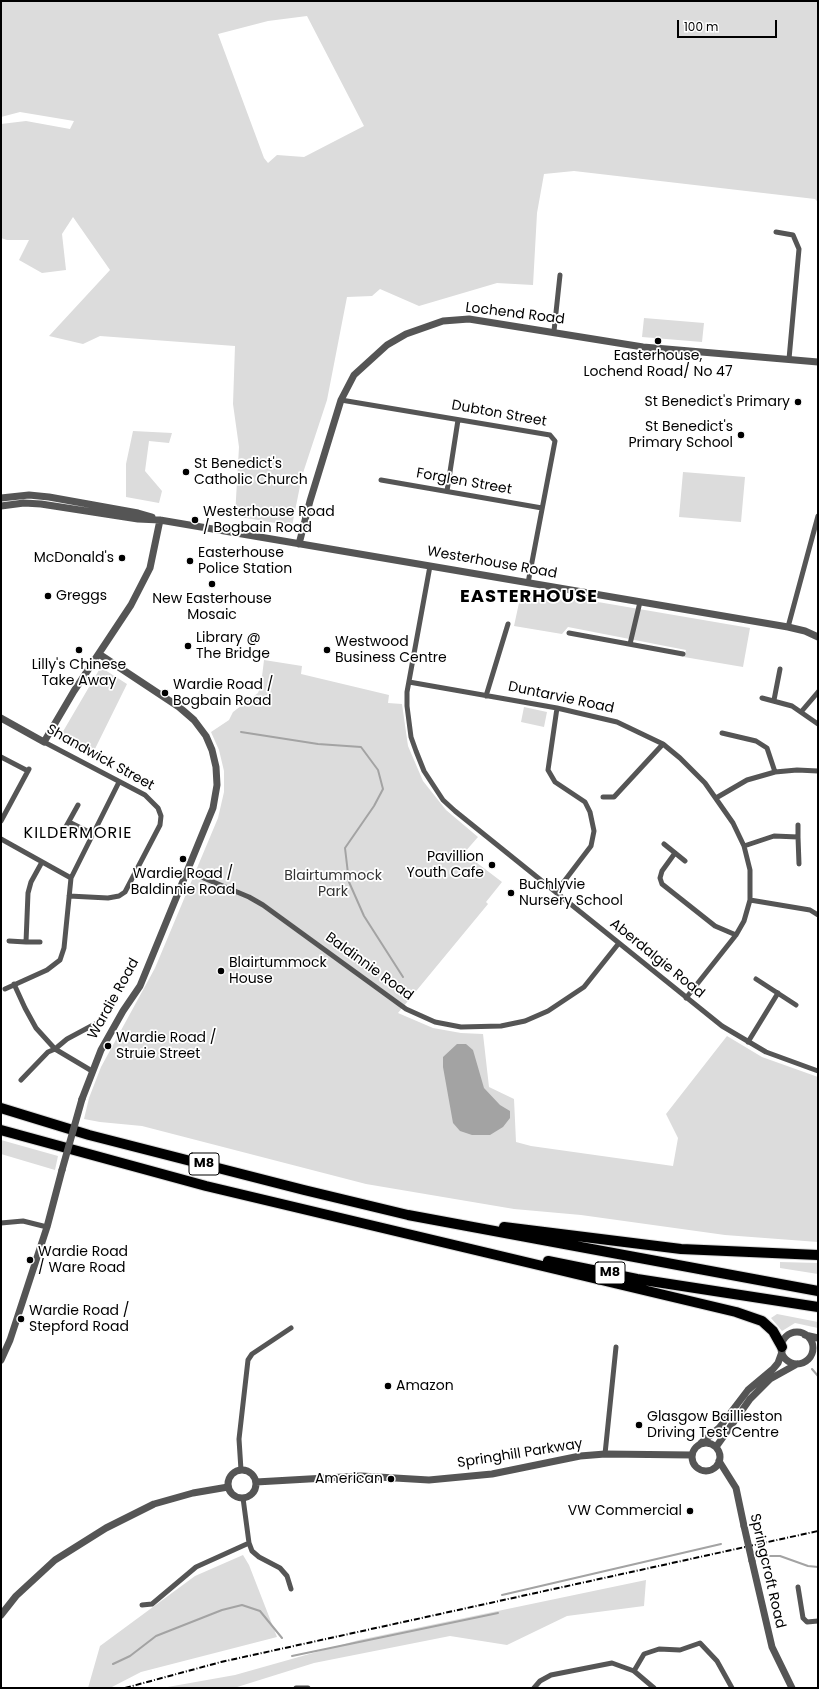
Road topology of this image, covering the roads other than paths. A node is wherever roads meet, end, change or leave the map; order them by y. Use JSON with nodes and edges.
{"nodes":[{"id":1,"x":776,"y":232,"type":"dead end"},
{"id":2,"x":560,"y":275,"type":"dead end"},
{"id":3,"x":554,"y":331,"type":"junction"},
{"id":4,"x":789,"y":359,"type":"junction"},
{"id":5,"x":818,"y":362,"type":"edge"},
{"id":6,"x":341,"y":400,"type":"junction"},
{"id":7,"x":458,"y":420,"type":"junction"},
{"id":8,"x":381,"y":480,"type":"dead end"},
{"id":9,"x":447,"y":491,"type":"junction"},
{"id":10,"x":1,"y":498,"type":"edge"},
{"id":11,"x":1,"y":506,"type":"edge"},
{"id":12,"x":542,"y":508,"type":"junction"},
{"id":13,"x":818,"y":516,"type":"edge"},
{"id":14,"x":160,"y":520,"type":"junction"},
{"id":15,"x":299,"y":544,"type":"junction"},
{"id":16,"x":430,"y":566,"type":"junction"},
{"id":17,"x":528,"y":582,"type":"junction"},
{"id":18,"x":640,"y":602,"type":"junction"},
{"id":19,"x":508,"y":624,"type":"dead end"},
{"id":20,"x":788,"y":627,"type":"junction"},
{"id":21,"x":569,"y":633,"type":"dead end"},
{"id":22,"x":818,"y":637,"type":"edge"},
{"id":23,"x":630,"y":644,"type":"junction"},
{"id":24,"x":99,"y":654,"type":"junction"},
{"id":25,"x":683,"y":654,"type":"dead end"},
{"id":26,"x":780,"y":670,"type":"dead end"},
{"id":27,"x":409,"y":682,"type":"junction"},
{"id":28,"x":818,"y":692,"type":"edge"},
{"id":29,"x":486,"y":696,"type":"junction"},
{"id":30,"x":762,"y":698,"type":"dead end"},
{"id":31,"x":774,"y":700,"type":"junction"},
{"id":32,"x":556,"y":708,"type":"junction"},
{"id":33,"x":801,"y":712,"type":"junction"},
{"id":34,"x":1,"y":718,"type":"edge"},
{"id":35,"x":818,"y":724,"type":"edge"},
{"id":36,"x":722,"y":733,"type":"dead end"},
{"id":37,"x":44,"y":742,"type":"junction"},
{"id":38,"x":663,"y":744,"type":"junction"},
{"id":39,"x":1,"y":757,"type":"edge"},
{"id":40,"x":818,"y":771,"type":"edge"},
{"id":41,"x":775,"y":772,"type":"junction"},
{"id":42,"x":119,"y":782,"type":"junction"},
{"id":43,"x":603,"y":797,"type":"dead end"},
{"id":44,"x":716,"y":798,"type":"junction"},
{"id":45,"x":78,"y":805,"type":"dead end"},
{"id":46,"x":1,"y":821,"type":"edge"},
{"id":47,"x":68,"y":822,"type":"junction"},
{"id":48,"x":798,"y":824,"type":"dead end"},
{"id":49,"x":63,"y":832,"type":"dead end"},
{"id":50,"x":93,"y":834,"type":"junction"},
{"id":51,"x":798,"y":836,"type":"junction"},
{"id":52,"x":1,"y":839,"type":"edge"},
{"id":53,"x":664,"y":844,"type":"dead end"},
{"id":54,"x":744,"y":846,"type":"junction"},
{"id":55,"x":675,"y":853,"type":"junction"},
{"id":56,"x":685,"y":861,"type":"dead end"},
{"id":57,"x":42,"y":862,"type":"junction"},
{"id":58,"x":799,"y":864,"type":"dead end"},
{"id":59,"x":187,"y":871,"type":"junction"},
{"id":60,"x":71,"y":878,"type":"junction"},
{"id":61,"x":556,"y":892,"type":"junction"},
{"id":62,"x":69,"y":896,"type":"junction"},
{"id":63,"x":750,"y":900,"type":"junction"},
{"id":64,"x":818,"y":915,"type":"edge"},
{"id":65,"x":736,"y":935,"type":"junction"},
{"id":66,"x":9,"y":941,"type":"dead end"},
{"id":67,"x":26,"y":942,"type":"junction"},
{"id":68,"x":40,"y":942,"type":"dead end"},
{"id":69,"x":620,"y":944,"type":"junction"},
{"id":70,"x":756,"y":979,"type":"dead end"},
{"id":71,"x":14,"y":984,"type":"junction"},
{"id":72,"x":5,"y":989,"type":"dead end"},
{"id":73,"x":778,"y":993,"type":"junction"},
{"id":74,"x":686,"y":998,"type":"junction"},
{"id":75,"x":796,"y":1006,"type":"dead end"},
{"id":76,"x":94,"y":1024,"type":"dead end"},
{"id":77,"x":748,"y":1042,"type":"junction"},
{"id":78,"x":55,"y":1049,"type":"junction"},
{"id":79,"x":92,"y":1071,"type":"junction"},
{"id":80,"x":818,"y":1071,"type":"edge"},
{"id":81,"x":22,"y":1080,"type":"dead end"},
{"id":82,"x":1,"y":1108,"type":"edge"},
{"id":83,"x":1,"y":1130,"type":"edge"},
{"id":84,"x":408,"y":1215,"type":"junction"},
{"id":85,"x":1,"y":1223,"type":"edge"},
{"id":86,"x":47,"y":1227,"type":"junction"},
{"id":87,"x":404,"y":1233,"type":"junction"},
{"id":88,"x":818,"y":1255,"type":"edge"},
{"id":89,"x":818,"y":1291,"type":"edge"},
{"id":90,"x":818,"y":1307,"type":"edge"},
{"id":91,"x":291,"y":1328,"type":"dead end"},
{"id":92,"x":805,"y":1335,"type":"junction"},
{"id":93,"x":818,"y":1338,"type":"edge"},
{"id":94,"x":616,"y":1347,"type":"dead end"},
{"id":95,"x":782,"y":1349,"type":"junction"},
{"id":96,"x":818,"y":1352,"type":"edge"},
{"id":97,"x":810,"y":1357,"type":"junction"},
{"id":98,"x":1,"y":1360,"type":"edge"},
{"id":99,"x":797,"y":1364,"type":"junction"},
{"id":100,"x":701,"y":1443,"type":"junction"},
{"id":101,"x":716,"y":1447,"type":"junction"},
{"id":102,"x":605,"y":1454,"type":"junction"},
{"id":103,"x":692,"y":1456,"type":"junction"},
{"id":104,"x":719,"y":1461,"type":"junction"},
{"id":105,"x":241,"y":1470,"type":"junction"},
{"id":106,"x":256,"y":1482,"type":"junction"},
{"id":107,"x":228,"y":1487,"type":"junction"},
{"id":108,"x":243,"y":1498,"type":"junction"},
{"id":109,"x":249,"y":1543,"type":"junction"},
{"id":110,"x":798,"y":1587,"type":"dead end"},
{"id":111,"x":291,"y":1589,"type":"dead end"},
{"id":112,"x":142,"y":1605,"type":"dead end"},
{"id":113,"x":1,"y":1615,"type":"edge"},
{"id":114,"x":818,"y":1621,"type":"edge"},
{"id":115,"x":634,"y":1671,"type":"junction"},
{"id":116,"x":296,"y":1688,"type":"edge"},
{"id":117,"x":308,"y":1688,"type":"edge"},
{"id":118,"x":534,"y":1688,"type":"edge"},
{"id":119,"x":653,"y":1688,"type":"edge"},
{"id":120,"x":732,"y":1688,"type":"edge"},
{"id":121,"x":792,"y":1688,"type":"edge"}],
"edges":[{"from":1,"to":4,"type":"street"},
{"from":2,"to":3,"type":"street"},
{"from":3,"to":4,"type":"street","name":"Lochend Road"},
{"from":3,"to":6,"type":"street","name":"Lochend Road"},
{"from":4,"to":5,"type":"street","name":"Lochend Road"},
{"from":6,"to":7,"type":"street","name":"Dubton Street"},
{"from":6,"to":15,"type":"street","name":"Lochend Road"},
{"from":7,"to":9,"type":"street"},
{"from":7,"to":12,"type":"street","name":"Dubton Street"},
{"from":8,"to":9,"type":"street","name":"Forglen Street"},
{"from":9,"to":12,"type":"street","name":"Forglen Street"},
{"from":10,"to":14,"type":"street","name":"Westerhouse Road"},
{"from":11,"to":14,"type":"street","name":"Westerhouse Road"},
{"from":12,"to":17,"type":"street","name":"Dubton Street"},
{"from":13,"to":20,"type":"street"},
{"from":14,"to":15,"type":"street","name":"Westerhouse Road"},
{"from":14,"to":24,"type":"street"},
{"from":15,"to":16,"type":"street","name":"Westerhouse Road"},
{"from":16,"to":17,"type":"street","name":"Westerhouse Road"},
{"from":16,"to":27,"type":"street","name":"Aberdalgie Road"},
{"from":17,"to":18,"type":"street","name":"Westerhouse Road"},
{"from":18,"to":20,"type":"street","name":"Westerhouse Road"},
{"from":18,"to":23,"type":"street"},
{"from":19,"to":29,"type":"street"},
{"from":20,"to":22,"type":"street","name":"Westerhouse Road"},
{"from":21,"to":23,"type":"street"},
{"from":23,"to":25,"type":"street"},
{"from":24,"to":37,"type":"street"},
{"from":24,"to":59,"type":"street","name":"Wardie Road"},
{"from":26,"to":31,"type":"street"},
{"from":27,"to":29,"type":"street","name":"Duntarvie Road"},
{"from":27,"to":61,"type":"street","name":"Aberdalgie Road"},
{"from":28,"to":33,"type":"street"},
{"from":29,"to":32,"type":"street","name":"Duntarvie Road"},
{"from":30,"to":31,"type":"street"},
{"from":31,"to":33,"type":"street"},
{"from":32,"to":38,"type":"street","name":"Duntarvie Road"},
{"from":32,"to":61,"type":"street"},
{"from":33,"to":35,"type":"street"},
{"from":34,"to":37,"type":"street","name":"Shandwick Street"},
{"from":36,"to":41,"type":"street"},
{"from":37,"to":42,"type":"street","name":"Shandwick Street"},
{"from":38,"to":43,"type":"street"},
{"from":38,"to":44,"type":"street","name":"Duntarvie Road"},
{"from":39,"to":46,"type":"street"},
{"from":40,"to":41,"type":"street"},
{"from":41,"to":44,"type":"street"},
{"from":42,"to":50,"type":"street"},
{"from":42,"to":62,"type":"street","name":"Shandwick Street"},
{"from":44,"to":54,"type":"street","name":"Duntarvie Road"},
{"from":45,"to":47,"type":"street"},
{"from":47,"to":49,"type":"street"},
{"from":47,"to":50,"type":"street"},
{"from":48,"to":51,"type":"street"},
{"from":50,"to":60,"type":"street"},
{"from":51,"to":54,"type":"street"},
{"from":51,"to":58,"type":"street"},
{"from":52,"to":57,"type":"street"},
{"from":53,"to":55,"type":"street"},
{"from":54,"to":63,"type":"street","name":"Duntarvie Road"},
{"from":55,"to":56,"type":"street"},
{"from":55,"to":65,"type":"street"},
{"from":57,"to":60,"type":"street"},
{"from":57,"to":67,"type":"street"},
{"from":59,"to":69,"type":"street","name":"Baldinnie Road"},
{"from":59,"to":79,"type":"street","name":"Wardie Road"},
{"from":60,"to":62,"type":"street"},
{"from":61,"to":69,"type":"street","name":"Aberdalgie Road"},
{"from":62,"to":71,"type":"street"},
{"from":63,"to":64,"type":"street"},
{"from":63,"to":65,"type":"street","name":"Duntarvie Road"},
{"from":65,"to":74,"type":"street","name":"Duntarvie Road"},
{"from":66,"to":67,"type":"street"},
{"from":67,"to":68,"type":"street"},
{"from":69,"to":74,"type":"street","name":"Aberdalgie Road"},
{"from":70,"to":73,"type":"street"},
{"from":71,"to":72,"type":"street"},
{"from":71,"to":78,"type":"street"},
{"from":73,"to":75,"type":"street"},
{"from":73,"to":77,"type":"street"},
{"from":74,"to":77,"type":"street","name":"Aberdalgie Road"},
{"from":76,"to":78,"type":"street"},
{"from":77,"to":80,"type":"street","name":"Aberdalgie Road"},
{"from":78,"to":79,"type":"street"},
{"from":78,"to":81,"type":"street"},
{"from":79,"to":86,"type":"street","name":"Wardie Road","bridge":true},
{"from":82,"to":84,"type":"highway","number":"M8"},
{"from":83,"to":87,"type":"highway","number":"M8"},
{"from":84,"to":88,"type":"highway"},
{"from":84,"to":89,"type":"highway","number":"M8"},
{"from":85,"to":86,"type":"street"},
{"from":86,"to":98,"type":"street","name":"Wardie Road"},
{"from":87,"to":90,"type":"highway","number":"M8"},
{"from":87,"to":95,"type":"highway","number":"M8"},
{"from":91,"to":105,"type":"street"},
{"from":92,"to":93,"type":"street"},
{"from":92,"to":95,"type":"street"},
{"from":92,"to":97,"type":"street"},
{"from":94,"to":102,"type":"street"},
{"from":95,"to":99,"type":"street"},
{"from":95,"to":100,"type":"street"},
{"from":96,"to":97,"type":"street"},
{"from":97,"to":99,"type":"street"},
{"from":99,"to":101,"type":"street"},
{"from":100,"to":101,"type":"street"},
{"from":100,"to":103,"type":"street"},
{"from":101,"to":104,"type":"street"},
{"from":102,"to":103,"type":"street","name":"Springhill Parkway"},
{"from":102,"to":106,"type":"street","name":"Springhill Parkway"},
{"from":103,"to":104,"type":"street"},
{"from":104,"to":121,"type":"street","name":"Springcroft Road","bridge":true},
{"from":105,"to":106,"type":"street"},
{"from":105,"to":107,"type":"street"},
{"from":106,"to":108,"type":"street"},
{"from":107,"to":108,"type":"street"},
{"from":107,"to":113,"type":"street"},
{"from":108,"to":109,"type":"street"},
{"from":109,"to":111,"type":"street"},
{"from":109,"to":112,"type":"street"},
{"from":110,"to":114,"type":"street"},
{"from":115,"to":118,"type":"street"},
{"from":115,"to":119,"type":"street"},
{"from":115,"to":120,"type":"street"},
{"from":116,"to":117,"type":"street"}]}
